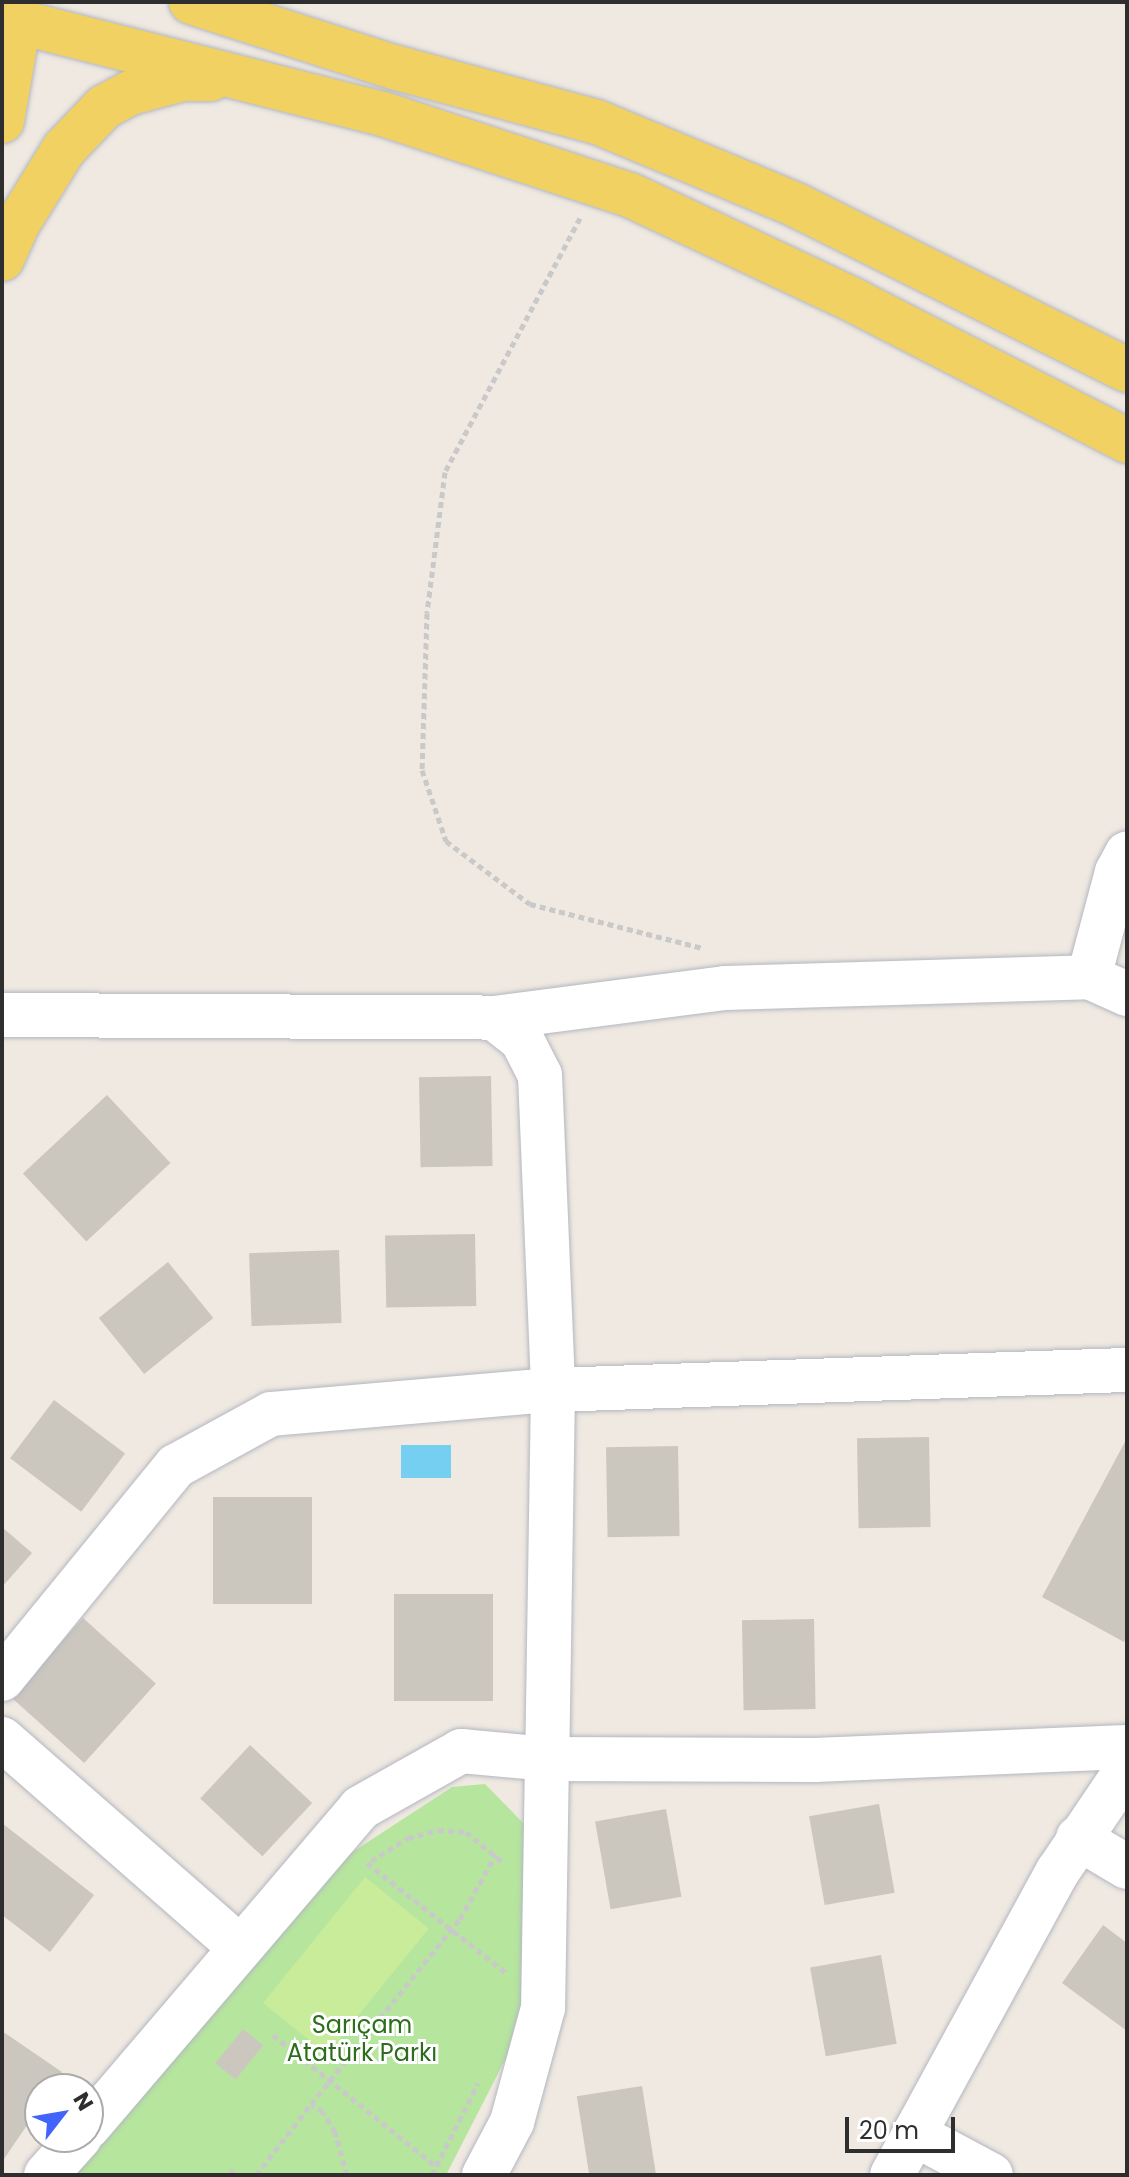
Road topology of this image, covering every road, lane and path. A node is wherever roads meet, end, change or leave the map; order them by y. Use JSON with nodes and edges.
{"nodes":[{"id":1,"x":191,"y":2,"type":"edge"},
{"id":2,"x":18,"y":20,"type":"edge"},
{"id":3,"x":246,"y":79,"type":"junction"},
{"id":4,"x":2,"y":121,"type":"edge"},
{"id":5,"x":598,"y":184,"type":"junction"},
{"id":6,"x":2,"y":259,"type":"edge"},
{"id":7,"x":1127,"y":370,"type":"edge"},
{"id":8,"x":1127,"y":441,"type":"edge"},
{"id":9,"x":1127,"y":853,"type":"edge"},
{"id":10,"x":713,"y":950,"type":"dead end"},
{"id":11,"x":1108,"y":986,"type":"edge"},
{"id":12,"x":494,"y":1018,"type":"junction"},
{"id":13,"x":6,"y":1021,"type":"edge"},
{"id":14,"x":1127,"y":1370,"type":"edge"},
{"id":15,"x":553,"y":1390,"type":"junction"},
{"id":16,"x":2,"y":1679,"type":"edge"},
{"id":17,"x":2,"y":1739,"type":"edge"},
{"id":18,"x":1127,"y":1747,"type":"edge"},
{"id":19,"x":547,"y":1759,"type":"junction"},
{"id":20,"x":1127,"y":1769,"type":"edge"},
{"id":21,"x":1078,"y":1838,"type":"junction"},
{"id":22,"x":496,"y":1854,"type":"junction"},
{"id":23,"x":367,"y":1863,"type":"junction"},
{"id":24,"x":1127,"y":1867,"type":"edge"},
{"id":25,"x":511,"y":1870,"type":"dead end"},
{"id":26,"x":356,"y":1874,"type":"dead end"},
{"id":27,"x":452,"y":1930,"type":"junction"},
{"id":28,"x":240,"y":1947,"type":"junction"},
{"id":29,"x":516,"y":1981,"type":"dead end"},
{"id":30,"x":273,"y":2035,"type":"dead end"},
{"id":31,"x":484,"y":2072,"type":"dead end"},
{"id":32,"x":330,"y":2081,"type":"junction"},
{"id":33,"x":311,"y":2104,"type":"junction"},
{"id":34,"x":104,"y":2108,"type":"edge"},
{"id":35,"x":914,"y":2134,"type":"junction"},
{"id":36,"x":66,"y":2153,"type":"edge"},
{"id":37,"x":436,"y":2166,"type":"junction"},
{"id":38,"x":46,"y":2175,"type":"edge"},
{"id":39,"x":256,"y":2175,"type":"edge"},
{"id":40,"x":347,"y":2175,"type":"edge"},
{"id":41,"x":432,"y":2175,"type":"edge"},
{"id":42,"x":484,"y":2175,"type":"edge"},
{"id":43,"x":892,"y":2175,"type":"edge"},
{"id":44,"x":991,"y":2175,"type":"edge"}],
"edges":[{"from":1,"to":7,"type":"main road"},
{"from":2,"to":3,"type":"main road"},
{"from":2,"to":4,"type":"main road"},
{"from":3,"to":5,"type":"main road"},
{"from":3,"to":6,"type":"main road"},
{"from":5,"to":8,"type":"main road"},
{"from":5,"to":10,"type":"path"},
{"from":9,"to":11,"type":"street"},
{"from":11,"to":12,"type":"street"},
{"from":12,"to":13,"type":"street"},
{"from":12,"to":15,"type":"street"},
{"from":14,"to":15,"type":"street"},
{"from":15,"to":16,"type":"street"},
{"from":15,"to":19,"type":"street"},
{"from":17,"to":28,"type":"street"},
{"from":18,"to":19,"type":"street"},
{"from":19,"to":28,"type":"street"},
{"from":19,"to":42,"type":"street"},
{"from":20,"to":21,"type":"street"},
{"from":21,"to":24,"type":"street"},
{"from":21,"to":35,"type":"street"},
{"from":22,"to":23,"type":"path"},
{"from":22,"to":25,"type":"path"},
{"from":22,"to":27,"type":"path"},
{"from":23,"to":26,"type":"path"},
{"from":23,"to":27,"type":"path"},
{"from":27,"to":29,"type":"path"},
{"from":27,"to":32,"type":"path"},
{"from":28,"to":34,"type":"street"},
{"from":30,"to":32,"type":"path"},
{"from":31,"to":37,"type":"path"},
{"from":32,"to":33,"type":"path"},
{"from":32,"to":37,"type":"path"},
{"from":33,"to":39,"type":"path"},
{"from":33,"to":40,"type":"path"},
{"from":35,"to":43,"type":"street"},
{"from":35,"to":44,"type":"street"},
{"from":36,"to":38,"type":"street"},
{"from":37,"to":41,"type":"path"}]}
